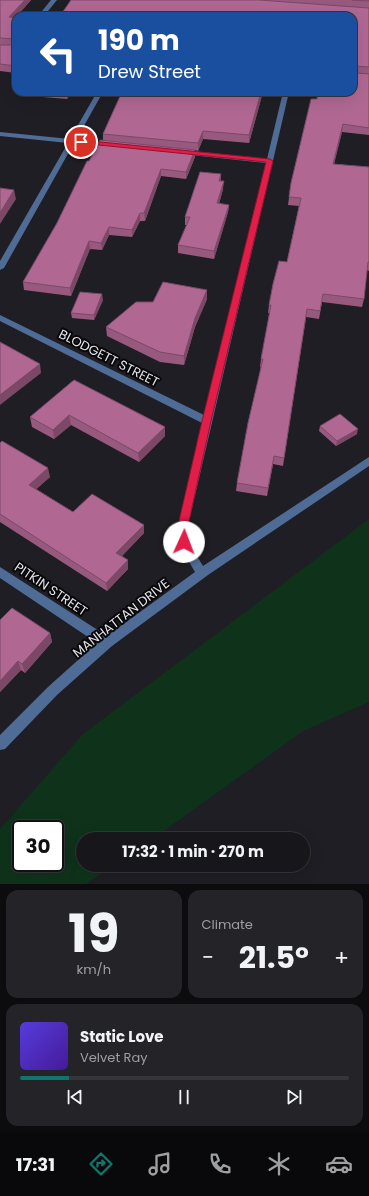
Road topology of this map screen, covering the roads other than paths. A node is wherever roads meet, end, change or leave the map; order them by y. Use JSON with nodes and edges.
{"nodes":[{"id":1,"x":54,"y":0,"type":"edge"},
{"id":2,"x":44,"y":12,"type":"edge"},
{"id":3,"x":98,"y":96,"type":"edge"},
{"id":4,"x":285,"y":96,"type":"edge"},
{"id":5,"x":0,"y":134,"type":"edge"},
{"id":6,"x":71,"y":141,"type":"junction"},
{"id":7,"x":123,"y":146,"type":"edge"},
{"id":8,"x":170,"y":151,"type":"edge"},
{"id":9,"x":270,"y":161,"type":"junction"},
{"id":10,"x":0,"y":268,"type":"edge"},
{"id":11,"x":0,"y":318,"type":"edge"},
{"id":12,"x":207,"y":421,"type":"junction"},
{"id":13,"x":369,"y":461,"type":"edge"},
{"id":14,"x":0,"y":572,"type":"edge"},
{"id":15,"x":202,"y":574,"type":"junction"},
{"id":16,"x":107,"y":643,"type":"junction"},
{"id":17,"x":0,"y":744,"type":"edge"}],
"edges":[{"from":1,"to":2,"type":"street"},
{"from":3,"to":6,"type":"street"},
{"from":4,"to":9,"type":"street"},
{"from":5,"to":6,"type":"street"},
{"from":6,"to":7,"type":"street"},
{"from":6,"to":10,"type":"street"},
{"from":8,"to":9,"type":"street"},
{"from":9,"to":12,"type":"street"},
{"from":11,"to":12,"type":"street","name":"BLODGETT STREET"},
{"from":12,"to":15,"type":"street"},
{"from":13,"to":15,"type":"street","name":"MANHATTAN DRIVE"},
{"from":14,"to":16,"type":"street","name":"PITKIN STREET"},
{"from":15,"to":16,"type":"street","name":"MANHATTAN DRIVE"},
{"from":16,"to":17,"type":"street","name":"MANHATTAN DRIVE"}]}
